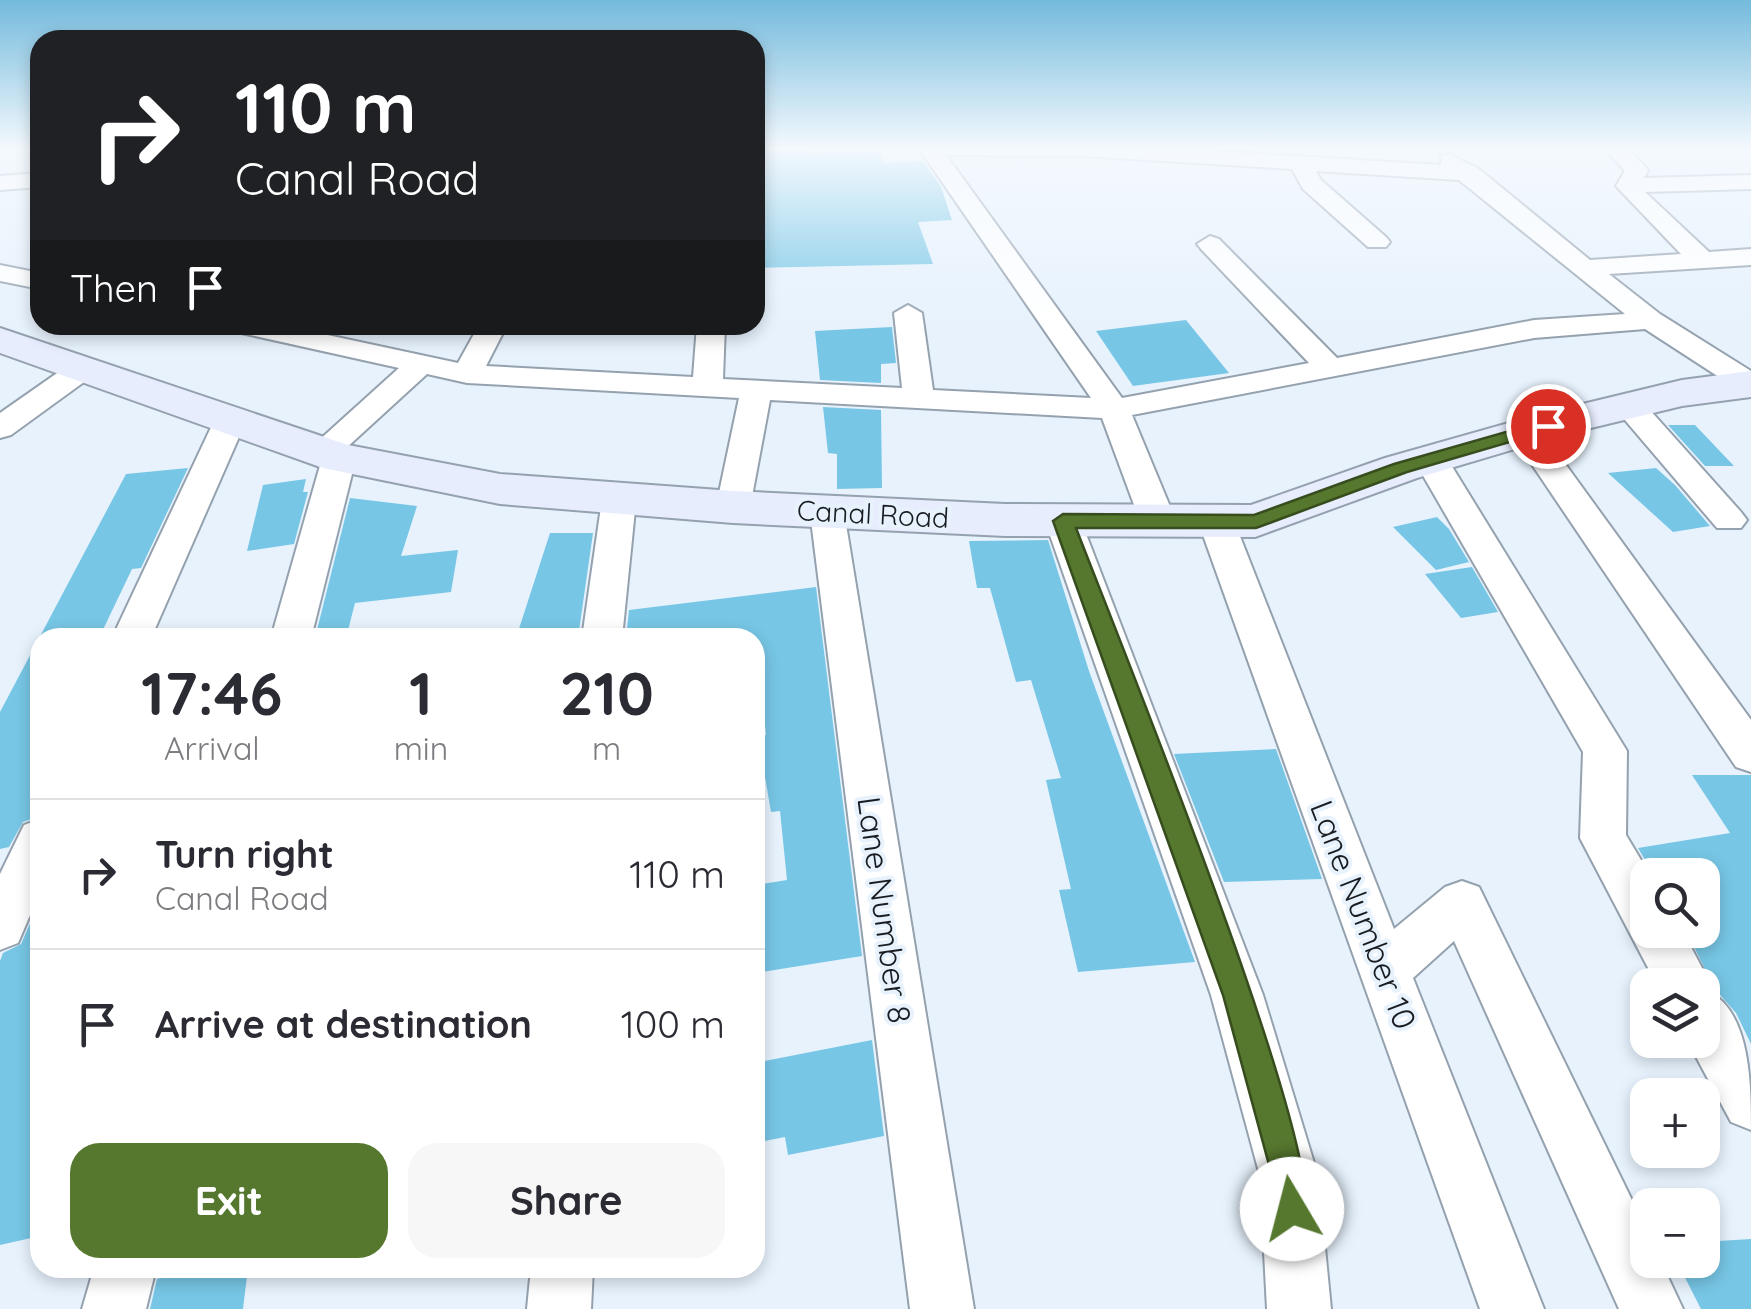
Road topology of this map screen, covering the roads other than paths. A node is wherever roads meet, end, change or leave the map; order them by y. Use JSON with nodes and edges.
{"nodes":[{"id":1,"x":973,"y":208,"type":"edge"},
{"id":2,"x":1338,"y":208,"type":"edge"},
{"id":3,"x":1513,"y":208,"type":"edge"},
{"id":4,"x":1650,"y":208,"type":"edge"},
{"id":5,"x":1377,"y":242,"type":"dead end"},
{"id":6,"x":1210,"y":244,"type":"dead end"},
{"id":7,"x":1751,"y":256,"type":"edge"},
{"id":8,"x":1702,"y":260,"type":"junction"},
{"id":9,"x":1586,"y":268,"type":"junction"},
{"id":10,"x":0,"y":272,"type":"edge"},
{"id":11,"x":30,"y":279,"type":"edge"},
{"id":12,"x":908,"y":313,"type":"dead end"},
{"id":13,"x":1650,"y":320,"type":"junction"},
{"id":14,"x":288,"y":335,"type":"edge"},
{"id":15,"x":487,"y":335,"type":"edge"},
{"id":16,"x":710,"y":335,"type":"edge"},
{"id":17,"x":0,"y":340,"type":"edge"},
{"id":18,"x":422,"y":364,"type":"junction"},
{"id":19,"x":84,"y":368,"type":"junction"},
{"id":20,"x":1331,"y":368,"type":"junction"},
{"id":21,"x":466,"y":374,"type":"junction"},
{"id":22,"x":1751,"y":384,"type":"edge"},
{"id":23,"x":707,"y":387,"type":"junction"},
{"id":24,"x":756,"y":390,"type":"junction"},
{"id":25,"x":919,"y":398,"type":"junction"},
{"id":26,"x":1629,"y":406,"type":"junction"},
{"id":27,"x":1114,"y":409,"type":"junction"},
{"id":28,"x":230,"y":421,"type":"junction"},
{"id":29,"x":0,"y":428,"type":"edge"},
{"id":30,"x":1526,"y":432,"type":"junction"},
{"id":31,"x":330,"y":455,"type":"junction"},
{"id":32,"x":1431,"y":460,"type":"junction"},
{"id":33,"x":619,"y":500,"type":"junction"},
{"id":34,"x":734,"y":507,"type":"junction"},
{"id":35,"x":826,"y":512,"type":"junction"},
{"id":36,"x":1729,"y":520,"type":"dead end"},
{"id":37,"x":1063,"y":521,"type":"junction"},
{"id":38,"x":1158,"y":521,"type":"junction"},
{"id":39,"x":1216,"y":521,"type":"junction"},
{"id":40,"x":137,"y":628,"type":"edge"},
{"id":41,"x":293,"y":628,"type":"edge"},
{"id":42,"x":603,"y":628,"type":"edge"},
{"id":43,"x":1751,"y":754,"type":"edge"},
{"id":44,"x":30,"y":861,"type":"edge"},
{"id":45,"x":1630,"y":885,"type":"edge"},
{"id":46,"x":0,"y":927,"type":"edge"},
{"id":47,"x":1384,"y":970,"type":"junction"},
{"id":48,"x":1720,"y":1047,"type":"edge"},
{"id":49,"x":1751,"y":1102,"type":"edge"},
{"id":50,"x":122,"y":1278,"type":"edge"},
{"id":51,"x":561,"y":1278,"type":"edge"},
{"id":52,"x":114,"y":1309,"type":"edge"},
{"id":53,"x":559,"y":1309,"type":"edge"},
{"id":54,"x":942,"y":1309,"type":"edge"},
{"id":55,"x":1299,"y":1309,"type":"edge"},
{"id":56,"x":1512,"y":1309,"type":"edge"},
{"id":57,"x":1651,"y":1309,"type":"edge"}],
"edges":[{"from":1,"to":27,"type":"street"},
{"from":2,"to":5,"type":"street"},
{"from":3,"to":9,"type":"street"},
{"from":4,"to":8,"type":"street"},
{"from":6,"to":20,"type":"street"},
{"from":7,"to":8,"type":"street"},
{"from":8,"to":9,"type":"street"},
{"from":9,"to":13,"type":"street"},
{"from":10,"to":11,"type":"street"},
{"from":12,"to":25,"type":"street"},
{"from":13,"to":20,"type":"street"},
{"from":13,"to":22,"type":"street"},
{"from":14,"to":18,"type":"street"},
{"from":15,"to":21,"type":"street"},
{"from":16,"to":23,"type":"street"},
{"from":17,"to":19,"type":"street","name":"Canal Road"},
{"from":18,"to":21,"type":"street"},
{"from":18,"to":31,"type":"street"},
{"from":19,"to":28,"type":"street","name":"Canal Road"},
{"from":19,"to":29,"type":"street"},
{"from":20,"to":27,"type":"street"},
{"from":21,"to":23,"type":"street"},
{"from":22,"to":26,"type":"street","name":"Canal Road"},
{"from":23,"to":24,"type":"street"},
{"from":24,"to":25,"type":"street"},
{"from":24,"to":34,"type":"street"},
{"from":25,"to":27,"type":"street"},
{"from":26,"to":30,"type":"street","name":"Canal Road"},
{"from":26,"to":36,"type":"street"},
{"from":27,"to":38,"type":"street"},
{"from":28,"to":31,"type":"street","name":"Canal Road"},
{"from":28,"to":40,"type":"street"},
{"from":30,"to":32,"type":"street","name":"Canal Road"},
{"from":30,"to":43,"type":"street"},
{"from":31,"to":33,"type":"street","name":"Canal Road"},
{"from":31,"to":41,"type":"street"},
{"from":32,"to":39,"type":"street","name":"Canal Road"},
{"from":32,"to":45,"type":"street"},
{"from":33,"to":34,"type":"street","name":"Canal Road"},
{"from":33,"to":42,"type":"street"},
{"from":34,"to":35,"type":"street","name":"Canal Road"},
{"from":35,"to":37,"type":"street","name":"Canal Road"},
{"from":35,"to":54,"type":"street","name":"Lane Number 8"},
{"from":37,"to":38,"type":"street","name":"Canal Road"},
{"from":37,"to":55,"type":"street"},
{"from":38,"to":39,"type":"street","name":"Canal Road"},
{"from":39,"to":47,"type":"street","name":"Lane Number 10"},
{"from":44,"to":46,"type":"street"},
{"from":47,"to":56,"type":"street","name":"Lane Number 10"},
{"from":47,"to":57,"type":"street"},
{"from":48,"to":49,"type":"street"},
{"from":50,"to":52,"type":"street"},
{"from":51,"to":53,"type":"street"}]}
